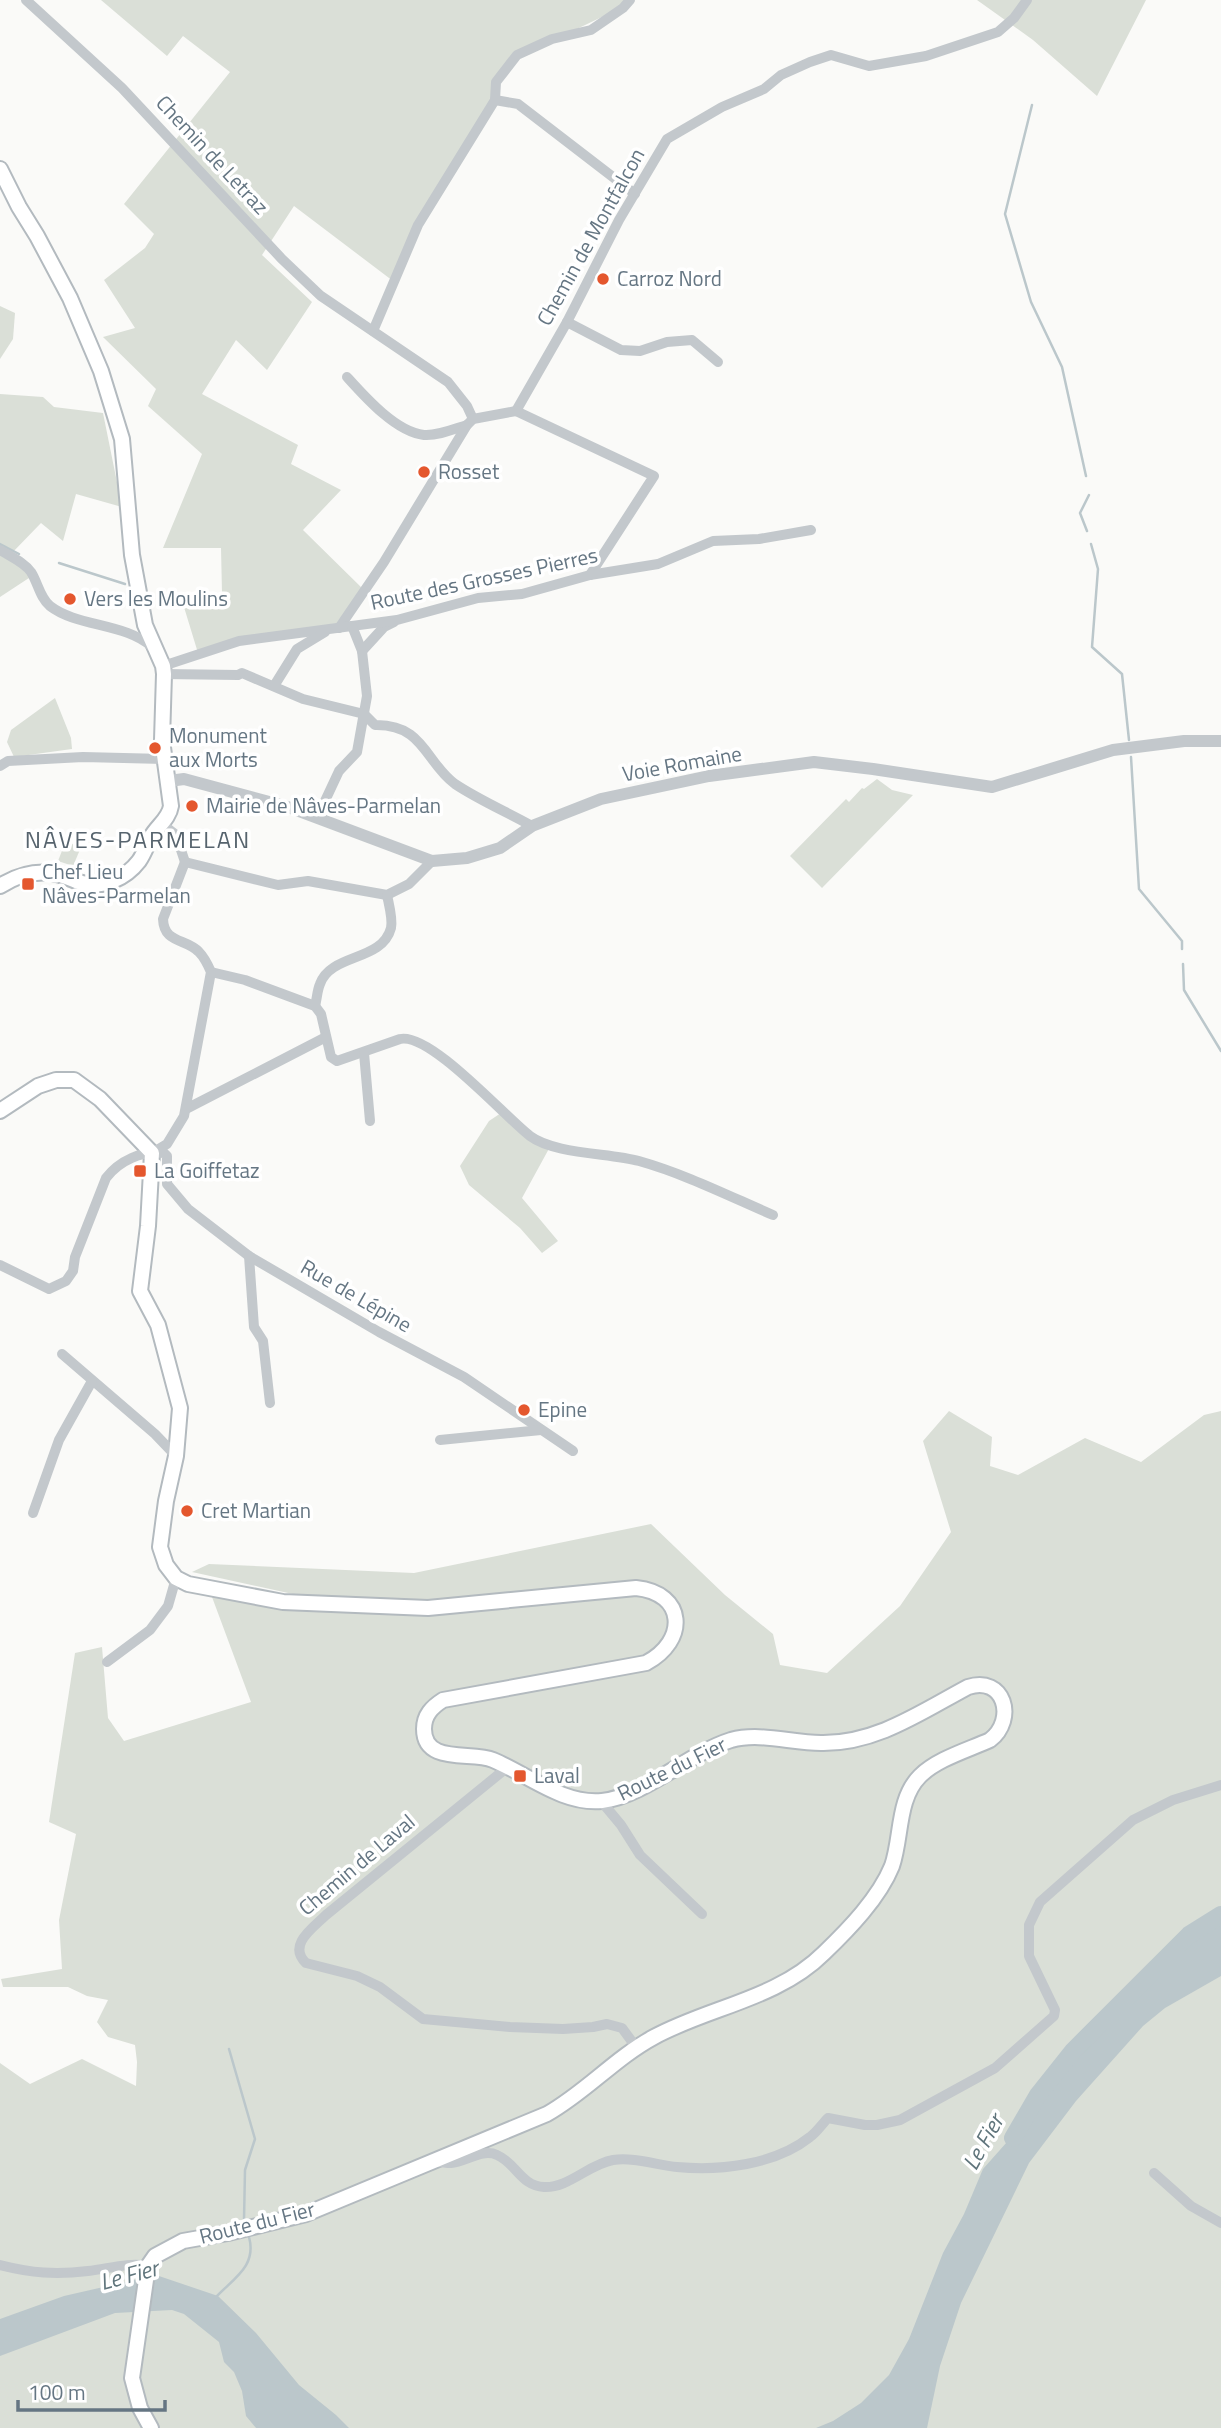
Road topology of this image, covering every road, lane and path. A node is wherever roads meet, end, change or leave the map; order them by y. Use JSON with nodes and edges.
{"nodes":[{"id":1,"x":26,"y":0,"type":"edge"},
{"id":2,"x":630,"y":0,"type":"edge"},
{"id":3,"x":1027,"y":0,"type":"edge"},
{"id":4,"x":495,"y":100,"type":"junction"},
{"id":5,"x":0,"y":169,"type":"edge"},
{"id":6,"x":635,"y":194,"type":"junction"},
{"id":7,"x":567,"y":322,"type":"junction"},
{"id":8,"x":373,"y":331,"type":"junction"},
{"id":9,"x":718,"y":362,"type":"dead end"},
{"id":10,"x":347,"y":377,"type":"dead end"},
{"id":11,"x":516,"y":411,"type":"junction"},
{"id":12,"x":470,"y":422,"type":"junction"},
{"id":13,"x":811,"y":530,"type":"dead end"},
{"id":14,"x":0,"y":550,"type":"edge"},
{"id":15,"x":590,"y":575,"type":"junction"},
{"id":16,"x":397,"y":620,"type":"junction"},
{"id":17,"x":352,"y":626,"type":"junction"},
{"id":18,"x":334,"y":629,"type":"junction"},
{"id":19,"x":362,"y":651,"type":"junction"},
{"id":20,"x":161,"y":664,"type":"junction"},
{"id":21,"x":274,"y":686,"type":"junction"},
{"id":22,"x":364,"y":714,"type":"junction"},
{"id":23,"x":1221,"y":741,"type":"edge"},
{"id":24,"x":164,"y":759,"type":"junction"},
{"id":25,"x":0,"y":766,"type":"edge"},
{"id":26,"x":169,"y":781,"type":"junction"},
{"id":27,"x":317,"y":818,"type":"junction"},
{"id":28,"x":162,"y":824,"type":"junction"},
{"id":29,"x":532,"y":825,"type":"junction"},
{"id":30,"x":432,"y":861,"type":"junction"},
{"id":31,"x":185,"y":862,"type":"junction"},
{"id":32,"x":0,"y":886,"type":"edge"},
{"id":33,"x":387,"y":895,"type":"junction"},
{"id":34,"x":211,"y":972,"type":"junction"},
{"id":35,"x":315,"y":1006,"type":"junction"},
{"id":36,"x":326,"y":1037,"type":"junction"},
{"id":37,"x":365,"y":1053,"type":"junction"},
{"id":38,"x":186,"y":1109,"type":"junction"},
{"id":39,"x":0,"y":1111,"type":"edge"},
{"id":40,"x":370,"y":1121,"type":"dead end"},
{"id":41,"x":152,"y":1153,"type":"junction"},
{"id":42,"x":773,"y":1214,"type":"dead end"},
{"id":43,"x":249,"y":1256,"type":"junction"},
{"id":44,"x":0,"y":1265,"type":"edge"},
{"id":45,"x":62,"y":1354,"type":"dead end"},
{"id":46,"x":92,"y":1381,"type":"junction"},
{"id":47,"x":270,"y":1402,"type":"dead end"},
{"id":48,"x":541,"y":1430,"type":"junction"},
{"id":49,"x":440,"y":1440,"type":"dead end"},
{"id":50,"x":573,"y":1451,"type":"dead end"},
{"id":51,"x":176,"y":1456,"type":"junction"},
{"id":52,"x":33,"y":1513,"type":"dead end"},
{"id":53,"x":176,"y":1578,"type":"junction"},
{"id":54,"x":107,"y":1662,"type":"dead end"},
{"id":55,"x":509,"y":1766,"type":"junction"},
{"id":56,"x":1221,"y":1785,"type":"edge"},
{"id":57,"x":601,"y":1801,"type":"junction"},
{"id":58,"x":702,"y":1914,"type":"dead end"},
{"id":59,"x":636,"y":2047,"type":"junction"},
{"id":60,"x":434,"y":2161,"type":"junction"},
{"id":61,"x":1154,"y":2173,"type":"dead end"},
{"id":62,"x":1221,"y":2223,"type":"edge"},
{"id":63,"x":0,"y":2265,"type":"edge"},
{"id":64,"x":148,"y":2266,"type":"junction"},
{"id":65,"x":151,"y":2428,"type":"edge"}],
"edges":[{"from":1,"to":8,"type":"street","name":"Chemin de Letraz"},
{"from":2,"to":4,"type":"street"},
{"from":3,"to":6,"type":"street","name":"Chemin de Montfalcon"},
{"from":4,"to":6,"type":"street"},
{"from":4,"to":8,"type":"street"},
{"from":5,"to":20,"type":"main road"},
{"from":6,"to":7,"type":"street","name":"Chemin de Montfalcon"},
{"from":7,"to":9,"type":"street"},
{"from":7,"to":11,"type":"street","name":"Chemin de Montfalcon"},
{"from":8,"to":12,"type":"street","name":"Chemin de Letraz"},
{"from":10,"to":12,"type":"street"},
{"from":11,"to":12,"type":"street"},
{"from":11,"to":15,"type":"street"},
{"from":12,"to":18,"type":"street"},
{"from":13,"to":15,"type":"street","name":"Route des Grosses Pierres"},
{"from":14,"to":20,"type":"street"},
{"from":15,"to":16,"type":"street","name":"Route des Grosses Pierres"},
{"from":16,"to":17,"type":"street","name":"Route des Grosses Pierres"},
{"from":16,"to":19,"type":"street"},
{"from":17,"to":18,"type":"street","name":"Route des Grosses Pierres"},
{"from":17,"to":19,"type":"street"},
{"from":18,"to":20,"type":"street","name":"Route des Grosses Pierres"},
{"from":18,"to":21,"type":"street"},
{"from":19,"to":22,"type":"street"},
{"from":20,"to":21,"type":"street"},
{"from":20,"to":24,"type":"main road"},
{"from":21,"to":22,"type":"street"},
{"from":22,"to":27,"type":"street"},
{"from":22,"to":29,"type":"street"},
{"from":23,"to":29,"type":"street","name":"Voie Romaine"},
{"from":24,"to":25,"type":"street"},
{"from":24,"to":26,"type":"main road"},
{"from":26,"to":27,"type":"street","name":"Voie Romaine"},
{"from":26,"to":28,"type":"main road"},
{"from":27,"to":30,"type":"street","name":"Voie Romaine"},
{"from":28,"to":31,"type":"street"},
{"from":28,"to":32,"type":"main road"},
{"from":29,"to":30,"type":"street","name":"Voie Romaine"},
{"from":30,"to":33,"type":"street"},
{"from":31,"to":33,"type":"street"},
{"from":31,"to":34,"type":"street"},
{"from":33,"to":35,"type":"street"},
{"from":34,"to":35,"type":"street"},
{"from":34,"to":38,"type":"street"},
{"from":35,"to":36,"type":"street"},
{"from":36,"to":37,"type":"street"},
{"from":36,"to":38,"type":"street"},
{"from":37,"to":40,"type":"street"},
{"from":37,"to":42,"type":"street"},
{"from":38,"to":41,"type":"street"},
{"from":39,"to":41,"type":"main road"},
{"from":41,"to":43,"type":"street","name":"Rue de Lépine"},
{"from":41,"to":44,"type":"street"},
{"from":41,"to":51,"type":"main road"},
{"from":43,"to":47,"type":"street"},
{"from":43,"to":48,"type":"street","name":"Rue de Lépine"},
{"from":45,"to":46,"type":"street"},
{"from":46,"to":51,"type":"street"},
{"from":46,"to":52,"type":"street"},
{"from":48,"to":49,"type":"street"},
{"from":48,"to":50,"type":"street","name":"Rue de Lépine"},
{"from":51,"to":53,"type":"main road"},
{"from":53,"to":54,"type":"street"},
{"from":53,"to":55,"type":"main road","name":"Route du Fier"},
{"from":55,"to":57,"type":"main road","name":"Route du Fier"},
{"from":55,"to":59,"type":"street","name":"Chemin de Laval"},
{"from":56,"to":60,"type":"street"},
{"from":57,"to":58,"type":"street"},
{"from":57,"to":59,"type":"main road","name":"Route du Fier"},
{"from":59,"to":60,"type":"main road","name":"Route du Fier"},
{"from":60,"to":64,"type":"main road","name":"Route du Fier"},
{"from":61,"to":62,"type":"street"},
{"from":63,"to":64,"type":"street"},
{"from":64,"to":65,"type":"main road"}]}
